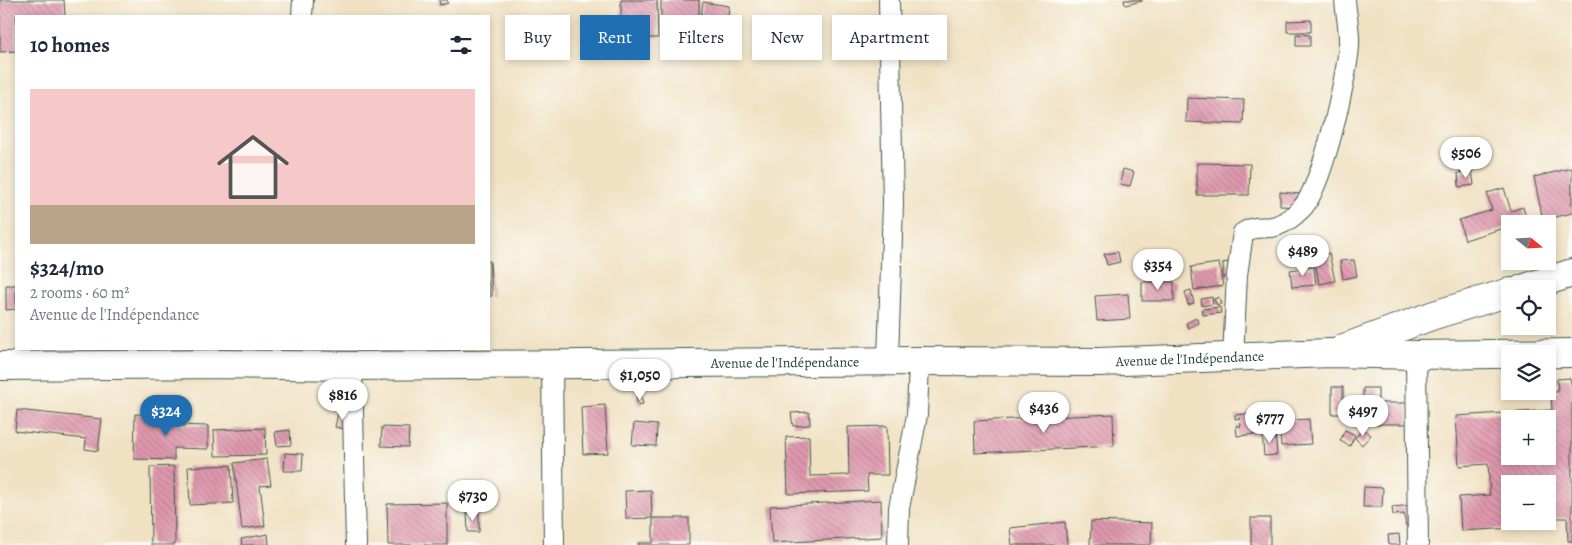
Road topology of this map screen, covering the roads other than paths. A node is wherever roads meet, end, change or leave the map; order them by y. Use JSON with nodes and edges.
{"nodes":[{"id":1,"x":303,"y":0,"type":"edge"},
{"id":2,"x":889,"y":0,"type":"edge"},
{"id":3,"x":1345,"y":0,"type":"edge"},
{"id":4,"x":302,"y":15,"type":"edge"},
{"id":5,"x":1572,"y":273,"type":"edge"},
{"id":6,"x":1550,"y":280,"type":"edge"},
{"id":7,"x":1501,"y":295,"type":"edge"},
{"id":8,"x":1330,"y":353,"type":"junction"},
{"id":9,"x":1572,"y":353,"type":"edge"},
{"id":10,"x":1416,"y":355,"type":"junction"},
{"id":11,"x":223,"y":356,"type":"edge"},
{"id":12,"x":1233,"y":358,"type":"junction"},
{"id":13,"x":888,"y":361,"type":"junction"},
{"id":14,"x":919,"y":361,"type":"junction"},
{"id":15,"x":552,"y":364,"type":"junction"},
{"id":16,"x":0,"y":366,"type":"edge"},
{"id":17,"x":352,"y":366,"type":"junction"},
{"id":18,"x":356,"y":545,"type":"edge"},
{"id":19,"x":554,"y":545,"type":"edge"},
{"id":20,"x":898,"y":545,"type":"edge"},
{"id":21,"x":1418,"y":545,"type":"edge"}],
"edges":[{"from":1,"to":4,"type":"street"},
{"from":2,"to":13,"type":"street"},
{"from":3,"to":12,"type":"street"},
{"from":5,"to":6,"type":"main road"},
{"from":7,"to":8,"type":"main road"},
{"from":8,"to":10,"type":"main road"},
{"from":8,"to":12,"type":"main road","name":"Avenue de l'Indépendance"},
{"from":9,"to":10,"type":"main road"},
{"from":10,"to":21,"type":"street"},
{"from":11,"to":16,"type":"main road","name":"Avenue de l'Indépendance"},
{"from":11,"to":17,"type":"main road","name":"Avenue de l'Indépendance"},
{"from":12,"to":14,"type":"main road","name":"Avenue de l'Indépendance"},
{"from":13,"to":14,"type":"main road","name":"Avenue de l'Indépendance"},
{"from":13,"to":15,"type":"main road","name":"Avenue de l'Indépendance"},
{"from":14,"to":20,"type":"street"},
{"from":15,"to":17,"type":"main road","name":"Avenue de l'Indépendance"},
{"from":15,"to":19,"type":"street"},
{"from":17,"to":18,"type":"street"}]}
